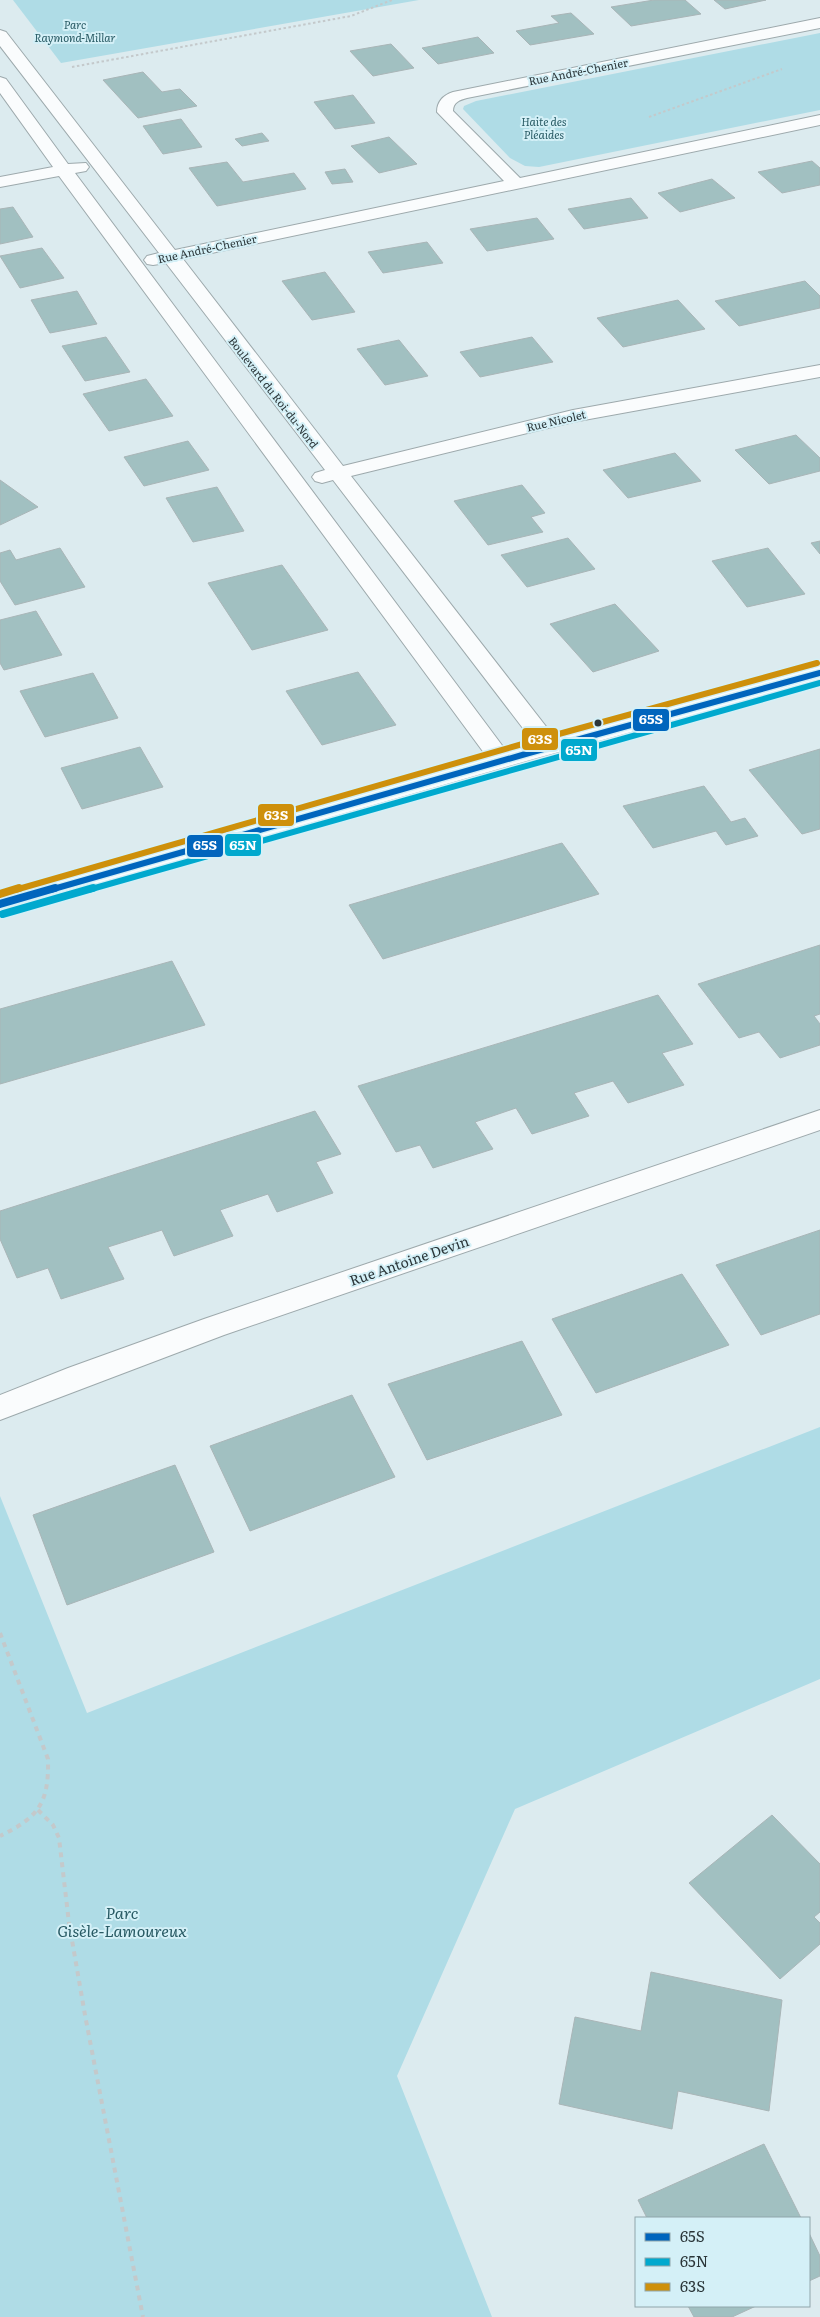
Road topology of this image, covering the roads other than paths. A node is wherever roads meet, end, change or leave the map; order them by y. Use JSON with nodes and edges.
{"nodes":[{"id":1,"x":820,"y":23,"type":"edge"},
{"id":2,"x":0,"y":35,"type":"edge"},
{"id":3,"x":0,"y":82,"type":"edge"},
{"id":4,"x":820,"y":120,"type":"edge"},
{"id":5,"x":99,"y":163,"type":"junction"},
{"id":6,"x":64,"y":170,"type":"junction"},
{"id":7,"x":0,"y":182,"type":"edge"},
{"id":8,"x":516,"y":184,"type":"junction"},
{"id":9,"x":169,"y":256,"type":"junction"},
{"id":10,"x":132,"y":264,"type":"junction"},
{"id":11,"x":820,"y":371,"type":"edge"},
{"id":12,"x":336,"y":473,"type":"junction"},
{"id":13,"x":296,"y":483,"type":"junction"},
{"id":14,"x":820,"y":673,"type":"edge"},
{"id":15,"x":550,"y":747,"type":"junction"},
{"id":16,"x":502,"y":761,"type":"junction"},
{"id":17,"x":0,"y":904,"type":"edge"},
{"id":18,"x":820,"y":1120,"type":"edge"},
{"id":19,"x":0,"y":1408,"type":"edge"}],
"edges":[{"from":1,"to":8,"type":"street","name":"Rue André-Chenier"},
{"from":2,"to":5,"type":"street","name":"Boulevard du Roi-du-Nord"},
{"from":3,"to":6,"type":"street"},
{"from":4,"to":8,"type":"street","name":"Rue André-Chenier"},
{"from":5,"to":6,"type":"street"},
{"from":5,"to":9,"type":"street","name":"Boulevard du Roi-du-Nord"},
{"from":6,"to":7,"type":"street"},
{"from":6,"to":10,"type":"street"},
{"from":8,"to":9,"type":"street","name":"Rue André-Chenier"},
{"from":9,"to":10,"type":"street","name":"Rue André-Chenier"},
{"from":9,"to":12,"type":"street","name":"Boulevard du Roi-du-Nord"},
{"from":10,"to":13,"type":"street"},
{"from":11,"to":12,"type":"street","name":"Rue Nicolet"},
{"from":12,"to":13,"type":"street","name":"Rue Nicolet"},
{"from":12,"to":15,"type":"street","name":"Boulevard du Roi-du-Nord"},
{"from":13,"to":16,"type":"street"},
{"from":14,"to":15,"type":"street"},
{"from":15,"to":16,"type":"street"},
{"from":16,"to":17,"type":"street"},
{"from":18,"to":19,"type":"street","name":"Rue Antoine Devin"}]}
